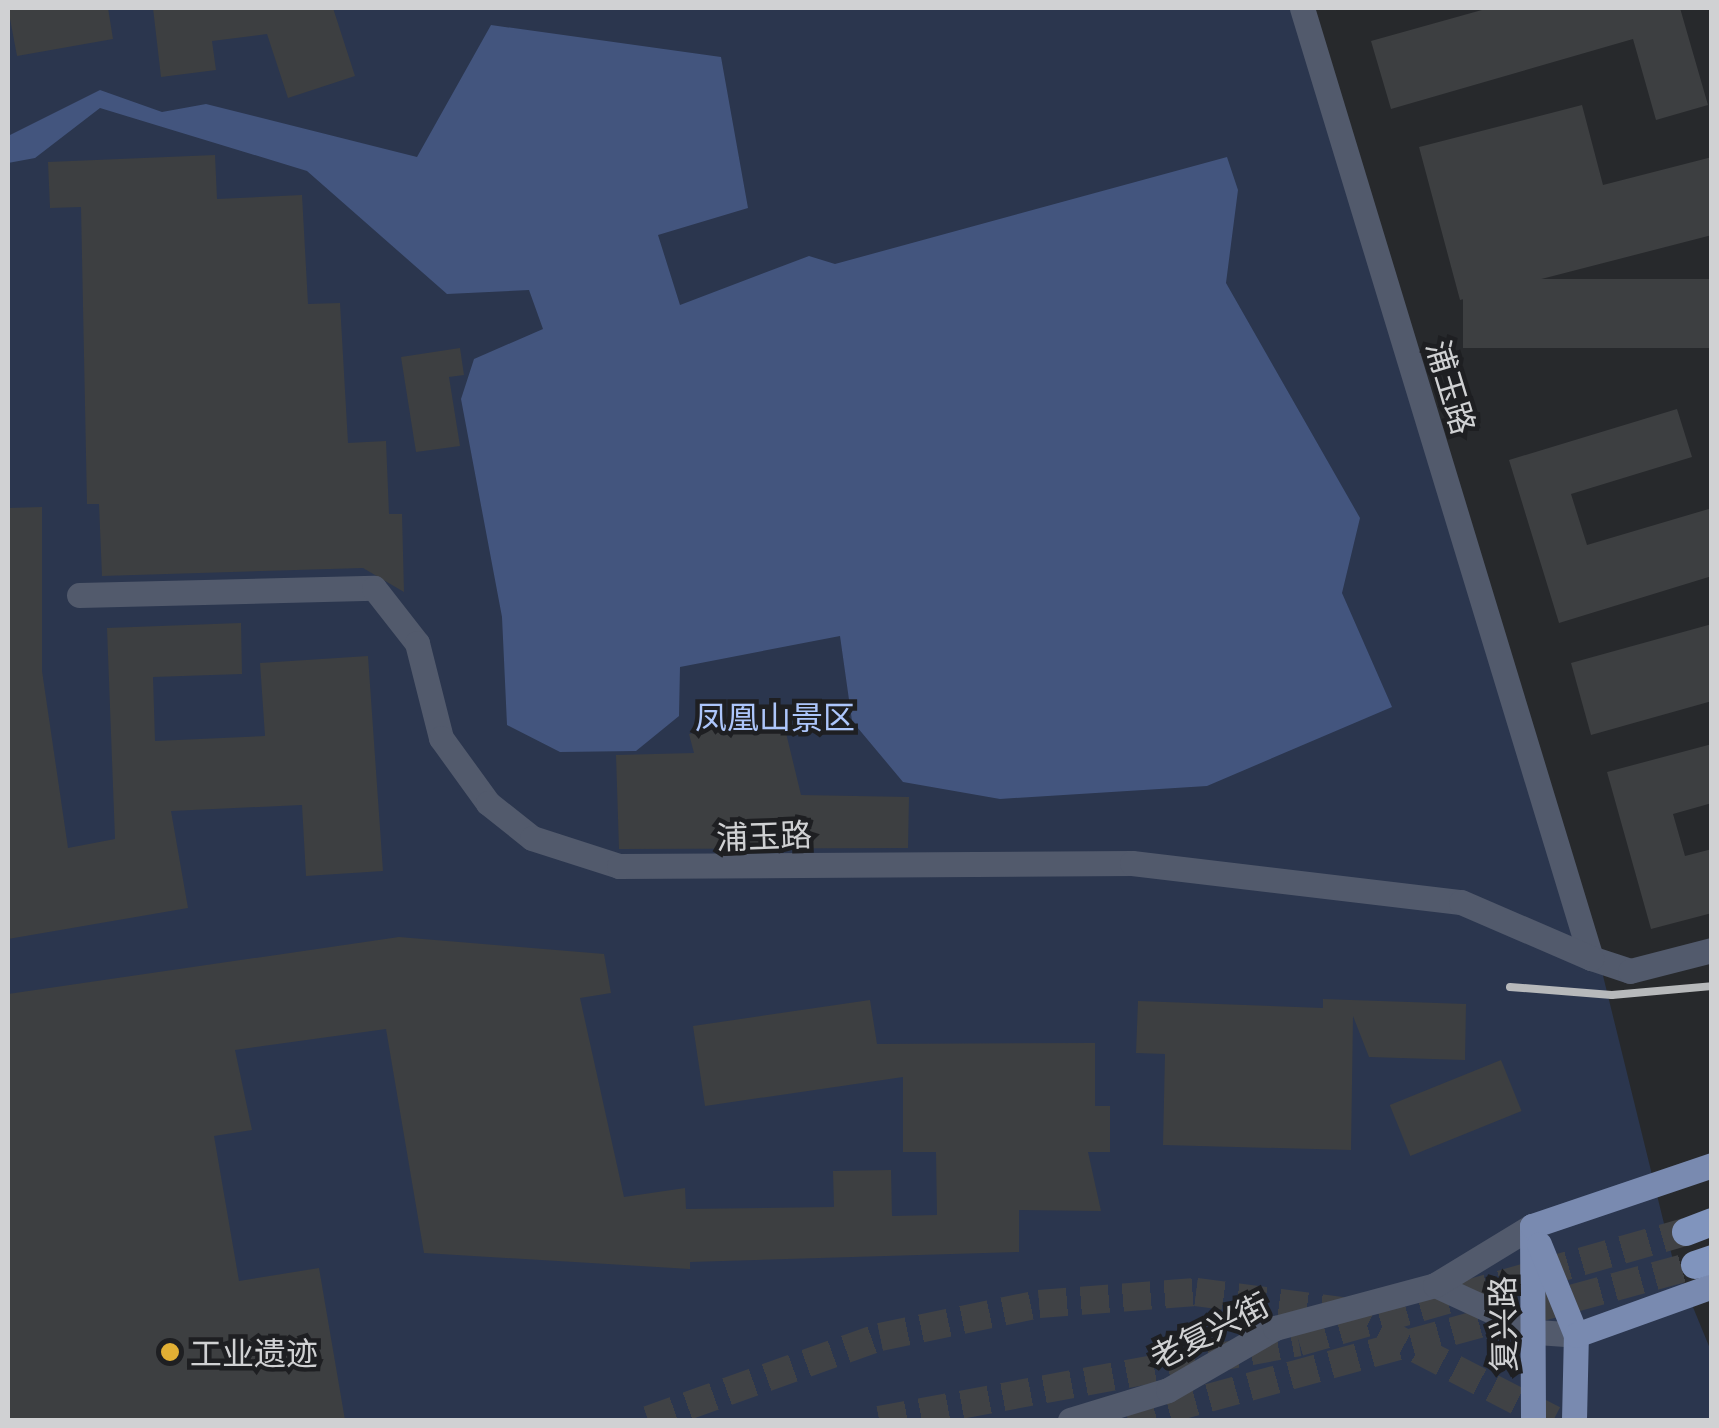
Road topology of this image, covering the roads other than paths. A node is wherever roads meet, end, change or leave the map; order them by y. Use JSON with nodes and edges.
{"nodes":[{"id":1,"x":1302,"y":8,"type":"edge"},
{"id":2,"x":79,"y":595,"type":"dead end"},
{"id":3,"x":1712,"y":950,"type":"edge"},
{"id":4,"x":1592,"y":958,"type":"junction"},
{"id":5,"x":1712,"y":1165,"type":"edge"},
{"id":6,"x":1532,"y":1226,"type":"junction"},
{"id":7,"x":1706,"y":1270,"type":"edge"},
{"id":8,"x":1435,"y":1285,"type":"junction"},
{"id":9,"x":1537,"y":1332,"type":"junction"},
{"id":10,"x":1576,"y":1336,"type":"junction"},
{"id":11,"x":1070,"y":1420,"type":"edge"},
{"id":12,"x":1533,"y":1420,"type":"edge"},
{"id":13,"x":1574,"y":1420,"type":"edge"}],
"edges":[{"from":1,"to":4,"type":"street","name":"浦玉路"},
{"from":2,"to":4,"type":"street","name":"浦玉路"},
{"from":3,"to":4,"type":"street","name":"浦玉路"},
{"from":5,"to":6,"type":"main road"},
{"from":6,"to":8,"type":"street","name":"老复兴街"},
{"from":6,"to":9,"type":"main road","name":"复兴路"},
{"from":6,"to":10,"type":"main road","name":"复兴路"},
{"from":7,"to":10,"type":"main road"},
{"from":8,"to":9,"type":"street"},
{"from":8,"to":11,"type":"street","name":"老复兴街"},
{"from":9,"to":10,"type":"street"},
{"from":9,"to":12,"type":"main road","name":"复兴路"},
{"from":10,"to":13,"type":"main road","name":"复兴路"}]}
